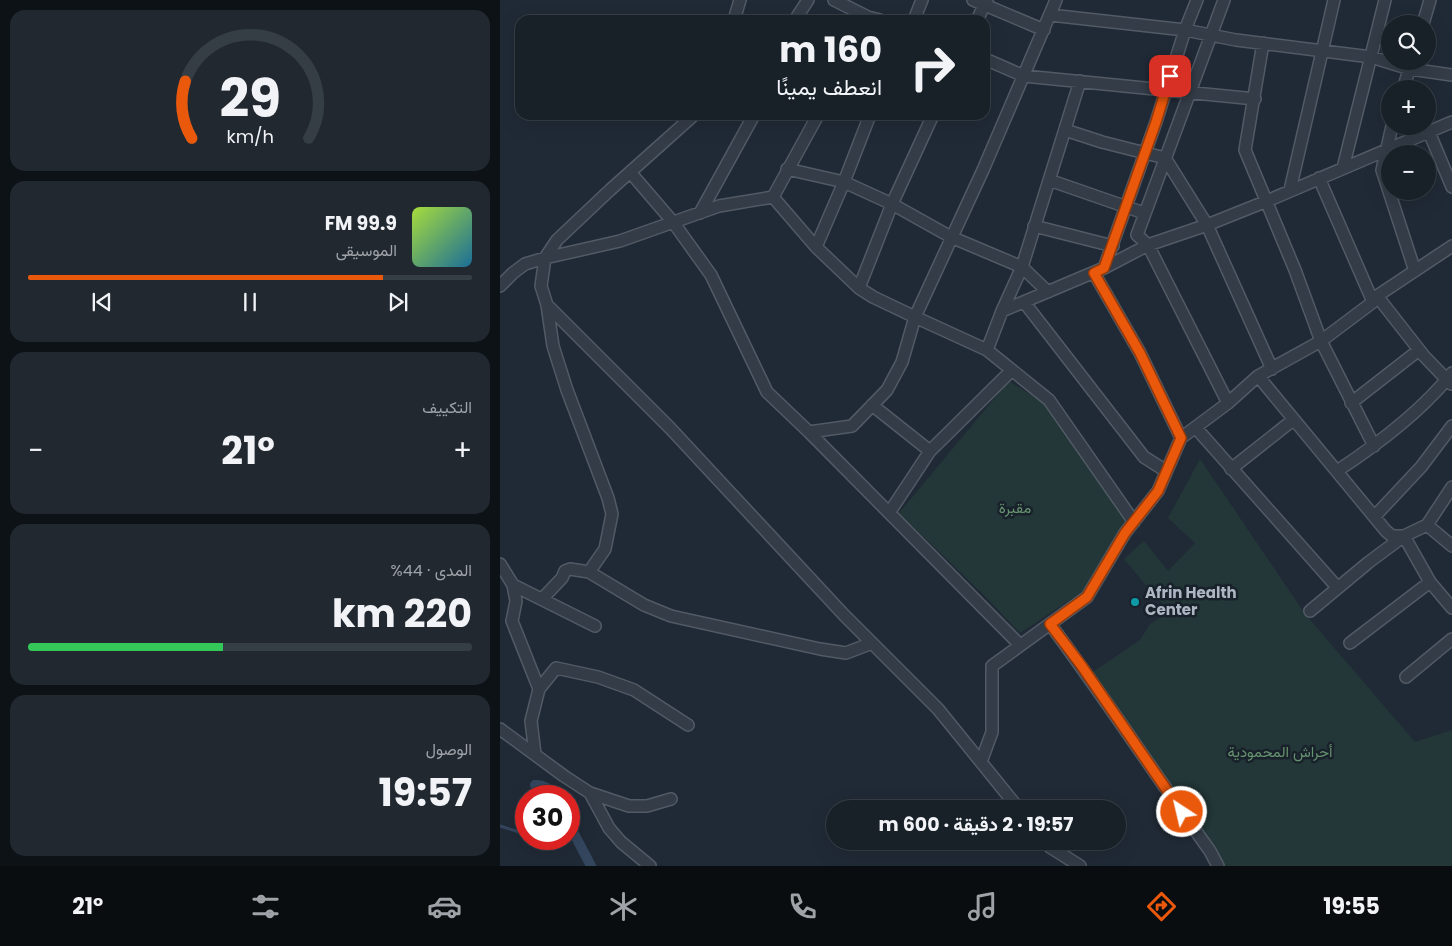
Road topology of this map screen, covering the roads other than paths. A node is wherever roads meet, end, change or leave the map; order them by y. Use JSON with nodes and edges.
{"nodes":[{"id":1,"x":740,"y":0,"type":"edge"},
{"id":2,"x":808,"y":0,"type":"edge"},
{"id":3,"x":834,"y":0,"type":"edge"},
{"id":4,"x":922,"y":0,"type":"edge"},
{"id":5,"x":973,"y":0,"type":"edge"},
{"id":6,"x":1056,"y":0,"type":"edge"},
{"id":7,"x":1197,"y":0,"type":"edge"},
{"id":8,"x":1224,"y":0,"type":"edge"},
{"id":9,"x":1334,"y":0,"type":"edge"},
{"id":10,"x":1385,"y":0,"type":"edge"},
{"id":11,"x":1430,"y":0,"type":"edge"},
{"id":12,"x":986,"y":2,"type":"edge"},
{"id":13,"x":736,"y":15,"type":"edge"},
{"id":14,"x":798,"y":15,"type":"edge"},
{"id":15,"x":862,"y":15,"type":"edge"},
{"id":16,"x":916,"y":15,"type":"edge"},
{"id":17,"x":980,"y":15,"type":"edge"},
{"id":18,"x":1050,"y":15,"type":"junction"},
{"id":19,"x":1426,"y":15,"type":"edge"},
{"id":20,"x":1044,"y":30,"type":"junction"},
{"id":21,"x":1184,"y":30,"type":"junction"},
{"id":22,"x":1210,"y":36,"type":"junction"},
{"id":23,"x":1263,"y":43,"type":"junction"},
{"id":24,"x":1323,"y":51,"type":"junction"},
{"id":25,"x":1372,"y":57,"type":"junction"},
{"id":26,"x":1381,"y":59,"type":"edge"},
{"id":27,"x":990,"y":61,"type":"edge"},
{"id":28,"x":1432,"y":70,"type":"edge"},
{"id":29,"x":1452,"y":75,"type":"edge"},
{"id":30,"x":1024,"y":76,"type":"junction"},
{"id":31,"x":1080,"y":81,"type":"junction"},
{"id":32,"x":1164,"y":91,"type":"junction"},
{"id":33,"x":1190,"y":92,"type":"junction"},
{"id":34,"x":1255,"y":99,"type":"junction"},
{"id":35,"x":688,"y":120,"type":"edge"},
{"id":36,"x":751,"y":120,"type":"edge"},
{"id":37,"x":815,"y":120,"type":"edge"},
{"id":38,"x":868,"y":120,"type":"edge"},
{"id":39,"x":931,"y":120,"type":"edge"},
{"id":40,"x":1452,"y":122,"type":"edge"},
{"id":41,"x":1436,"y":129,"type":"edge"},
{"id":42,"x":1064,"y":130,"type":"junction"},
{"id":43,"x":1422,"y":135,"type":"edge"},
{"id":44,"x":1430,"y":135,"type":"edge"},
{"id":45,"x":1399,"y":145,"type":"edge"},
{"id":46,"x":1381,"y":152,"type":"edge"},
{"id":47,"x":1145,"y":154,"type":"junction"},
{"id":48,"x":1165,"y":158,"type":"junction"},
{"id":49,"x":1343,"y":168,"type":"junction"},
{"id":50,"x":787,"y":169,"type":"junction"},
{"id":51,"x":630,"y":172,"type":"junction"},
{"id":52,"x":1319,"y":178,"type":"junction"},
{"id":53,"x":1048,"y":180,"type":"junction"},
{"id":54,"x":844,"y":182,"type":"junction"},
{"id":55,"x":1452,"y":187,"type":"edge"},
{"id":56,"x":1290,"y":190,"type":"junction"},
{"id":57,"x":772,"y":197,"type":"junction"},
{"id":58,"x":1392,"y":200,"type":"edge"},
{"id":59,"x":1267,"y":201,"type":"junction"},
{"id":60,"x":892,"y":204,"type":"junction"},
{"id":61,"x":1125,"y":206,"type":"junction"},
{"id":62,"x":700,"y":213,"type":"junction"},
{"id":63,"x":1144,"y":214,"type":"junction"},
{"id":64,"x":673,"y":222,"type":"junction"},
{"id":65,"x":1206,"y":225,"type":"junction"},
{"id":66,"x":1034,"y":226,"type":"junction"},
{"id":67,"x":951,"y":237,"type":"junction"},
{"id":68,"x":1148,"y":245,"type":"junction"},
{"id":69,"x":1113,"y":246,"type":"junction"},
{"id":70,"x":1452,"y":246,"type":"edge"},
{"id":71,"x":816,"y":247,"type":"junction"},
{"id":72,"x":544,"y":258,"type":"junction"},
{"id":73,"x":1022,"y":267,"type":"junction"},
{"id":74,"x":1099,"y":271,"type":"junction"},
{"id":75,"x":1415,"y":271,"type":"junction"},
{"id":76,"x":500,"y":286,"type":"edge"},
{"id":77,"x":859,"y":288,"type":"junction"},
{"id":78,"x":1048,"y":292,"type":"junction"},
{"id":79,"x":1375,"y":299,"type":"junction"},
{"id":80,"x":1024,"y":302,"type":"junction"},
{"id":81,"x":547,"y":305,"type":"junction"},
{"id":82,"x":1002,"y":311,"type":"junction"},
{"id":83,"x":915,"y":317,"type":"junction"},
{"id":84,"x":1321,"y":341,"type":"junction"},
{"id":85,"x":987,"y":350,"type":"junction"},
{"id":86,"x":1419,"y":350,"type":"junction"},
{"id":87,"x":1272,"y":369,"type":"junction"},
{"id":88,"x":1012,"y":370,"type":"junction"},
{"id":89,"x":1258,"y":376,"type":"junction"},
{"id":90,"x":1450,"y":379,"type":"edge"},
{"id":91,"x":1228,"y":403,"type":"junction"},
{"id":92,"x":1351,"y":403,"type":"junction"},
{"id":93,"x":872,"y":405,"type":"junction"},
{"id":94,"x":1293,"y":420,"type":"junction"},
{"id":95,"x":1452,"y":426,"type":"edge"},
{"id":96,"x":1196,"y":428,"type":"junction"},
{"id":97,"x":809,"y":432,"type":"junction"},
{"id":98,"x":1181,"y":438,"type":"junction"},
{"id":99,"x":1374,"y":446,"type":"junction"},
{"id":100,"x":930,"y":451,"type":"junction"},
{"id":101,"x":1231,"y":469,"type":"junction"},
{"id":102,"x":1166,"y":471,"type":"junction"},
{"id":103,"x":1337,"y":471,"type":"junction"},
{"id":104,"x":1452,"y":487,"type":"edge"},
{"id":105,"x":889,"y":512,"type":"junction"},
{"id":106,"x":1375,"y":516,"type":"junction"},
{"id":107,"x":1134,"y":522,"type":"junction"},
{"id":108,"x":1427,"y":525,"type":"junction"},
{"id":109,"x":1404,"y":536,"type":"junction"},
{"id":110,"x":1452,"y":546,"type":"edge"},
{"id":111,"x":500,"y":564,"type":"edge"},
{"id":112,"x":589,"y":572,"type":"junction"},
{"id":113,"x":1430,"y":582,"type":"junction"},
{"id":114,"x":513,"y":585,"type":"junction"},
{"id":115,"x":1337,"y":587,"type":"junction"},
{"id":116,"x":542,"y":599,"type":"junction"},
{"id":117,"x":1452,"y":608,"type":"edge"},
{"id":118,"x":1310,"y":611,"type":"dead end"},
{"id":119,"x":1050,"y":624,"type":"junction"},
{"id":120,"x":595,"y":626,"type":"dead end"},
{"id":121,"x":1452,"y":639,"type":"edge"},
{"id":122,"x":872,"y":643,"type":"junction"},
{"id":123,"x":1350,"y":643,"type":"dead end"},
{"id":124,"x":1020,"y":645,"type":"junction"},
{"id":125,"x":1406,"y":677,"type":"dead end"},
{"id":126,"x":539,"y":690,"type":"junction"},
{"id":127,"x":688,"y":725,"type":"dead end"},
{"id":128,"x":500,"y":729,"type":"edge"},
{"id":129,"x":535,"y":754,"type":"junction"},
{"id":130,"x":981,"y":762,"type":"junction"},
{"id":131,"x":590,"y":794,"type":"junction"},
{"id":132,"x":671,"y":799,"type":"dead end"},
{"id":133,"x":1012,"y":800,"type":"edge"},
{"id":134,"x":1055,"y":850,"type":"edge"},
{"id":135,"x":650,"y":866,"type":"edge"},
{"id":136,"x":1080,"y":866,"type":"edge"},
{"id":137,"x":1218,"y":866,"type":"edge"}],
"edges":[{"from":1,"to":13,"type":"street"},
{"from":2,"to":14,"type":"street"},
{"from":3,"to":15,"type":"street"},
{"from":4,"to":16,"type":"street"},
{"from":5,"to":12,"type":"street"},
{"from":6,"to":18,"type":"street"},
{"from":7,"to":21,"type":"street"},
{"from":8,"to":22,"type":"street"},
{"from":9,"to":24,"type":"street"},
{"from":10,"to":25,"type":"street"},
{"from":11,"to":19,"type":"street"},
{"from":12,"to":17,"type":"street"},
{"from":12,"to":20,"type":"street"},
{"from":18,"to":20,"type":"street"},
{"from":18,"to":21,"type":"street"},
{"from":20,"to":30,"type":"street"},
{"from":21,"to":22,"type":"street"},
{"from":21,"to":32,"type":"street"},
{"from":22,"to":23,"type":"street"},
{"from":22,"to":33,"type":"street"},
{"from":23,"to":24,"type":"street"},
{"from":23,"to":34,"type":"street"},
{"from":24,"to":25,"type":"street"},
{"from":24,"to":56,"type":"street"},
{"from":25,"to":26,"type":"street"},
{"from":25,"to":49,"type":"street"},
{"from":27,"to":30,"type":"street"},
{"from":28,"to":29,"type":"street"},
{"from":30,"to":31,"type":"street"},
{"from":30,"to":67,"type":"street"},
{"from":31,"to":32,"type":"street"},
{"from":31,"to":42,"type":"street"},
{"from":32,"to":33,"type":"street"},
{"from":32,"to":47,"type":"street"},
{"from":33,"to":34,"type":"street"},
{"from":33,"to":48,"type":"street"},
{"from":34,"to":59,"type":"street"},
{"from":35,"to":51,"type":"street"},
{"from":36,"to":62,"type":"street"},
{"from":37,"to":50,"type":"street"},
{"from":38,"to":54,"type":"street"},
{"from":39,"to":60,"type":"street"},
{"from":40,"to":41,"type":"street"},
{"from":42,"to":47,"type":"street"},
{"from":42,"to":53,"type":"street"},
{"from":43,"to":45,"type":"street"},
{"from":44,"to":55,"type":"street"},
{"from":46,"to":49,"type":"street"},
{"from":47,"to":48,"type":"street"},
{"from":47,"to":61,"type":"street"},
{"from":48,"to":63,"type":"street"},
{"from":48,"to":65,"type":"street"},
{"from":49,"to":52,"type":"street"},
{"from":50,"to":54,"type":"street"},
{"from":50,"to":57,"type":"street"},
{"from":51,"to":64,"type":"street"},
{"from":51,"to":72,"type":"street"},
{"from":52,"to":56,"type":"street"},
{"from":52,"to":79,"type":"street"},
{"from":53,"to":61,"type":"street"},
{"from":53,"to":66,"type":"street"},
{"from":54,"to":60,"type":"street"},
{"from":54,"to":71,"type":"street"},
{"from":56,"to":59,"type":"street"},
{"from":57,"to":62,"type":"street"},
{"from":57,"to":71,"type":"street"},
{"from":58,"to":75,"type":"street"},
{"from":59,"to":65,"type":"street"},
{"from":59,"to":84,"type":"street"},
{"from":60,"to":67,"type":"street"},
{"from":60,"to":77,"type":"street"},
{"from":61,"to":63,"type":"street"},
{"from":61,"to":69,"type":"street"},
{"from":62,"to":64,"type":"street"},
{"from":63,"to":68,"type":"street"},
{"from":64,"to":72,"type":"street"},
{"from":64,"to":97,"type":"street"},
{"from":65,"to":68,"type":"street"},
{"from":65,"to":87,"type":"street"},
{"from":66,"to":69,"type":"street"},
{"from":66,"to":73,"type":"street"},
{"from":67,"to":73,"type":"street"},
{"from":67,"to":83,"type":"street"},
{"from":68,"to":74,"type":"street"},
{"from":68,"to":91,"type":"street"},
{"from":69,"to":74,"type":"street"},
{"from":70,"to":75,"type":"street"},
{"from":71,"to":77,"type":"street"},
{"from":72,"to":76,"type":"street"},
{"from":72,"to":81,"type":"street"},
{"from":73,"to":78,"type":"street"},
{"from":73,"to":82,"type":"street"},
{"from":74,"to":78,"type":"street"},
{"from":74,"to":98,"type":"street"},
{"from":75,"to":79,"type":"street"},
{"from":77,"to":83,"type":"street"},
{"from":78,"to":80,"type":"street"},
{"from":79,"to":84,"type":"street"},
{"from":79,"to":86,"type":"street"},
{"from":80,"to":82,"type":"street"},
{"from":80,"to":102,"type":"street"},
{"from":81,"to":112,"type":"street"},
{"from":81,"to":122,"type":"street"},
{"from":82,"to":85,"type":"street"},
{"from":83,"to":85,"type":"street"},
{"from":83,"to":93,"type":"street"},
{"from":84,"to":87,"type":"street"},
{"from":84,"to":92,"type":"street"},
{"from":85,"to":88,"type":"street"},
{"from":86,"to":90,"type":"street"},
{"from":86,"to":92,"type":"street"},
{"from":87,"to":89,"type":"street"},
{"from":88,"to":100,"type":"street"},
{"from":88,"to":107,"type":"street"},
{"from":89,"to":91,"type":"street"},
{"from":89,"to":94,"type":"street"},
{"from":90,"to":99,"type":"street"},
{"from":91,"to":96,"type":"street"},
{"from":92,"to":99,"type":"street"},
{"from":93,"to":97,"type":"street"},
{"from":93,"to":100,"type":"street"},
{"from":94,"to":101,"type":"street"},
{"from":94,"to":103,"type":"street"},
{"from":95,"to":106,"type":"street"},
{"from":96,"to":98,"type":"street"},
{"from":96,"to":101,"type":"street"},
{"from":97,"to":105,"type":"street"},
{"from":98,"to":102,"type":"street"},
{"from":99,"to":103,"type":"street"},
{"from":100,"to":105,"type":"street"},
{"from":101,"to":115,"type":"street"},
{"from":102,"to":107,"type":"street"},
{"from":103,"to":106,"type":"street"},
{"from":104,"to":108,"type":"street"},
{"from":105,"to":124,"type":"street"},
{"from":106,"to":109,"type":"street"},
{"from":107,"to":119,"type":"street"},
{"from":108,"to":109,"type":"street"},
{"from":108,"to":110,"type":"street"},
{"from":109,"to":113,"type":"street"},
{"from":109,"to":115,"type":"street"},
{"from":111,"to":114,"type":"street"},
{"from":112,"to":116,"type":"street"},
{"from":112,"to":122,"type":"street"},
{"from":113,"to":117,"type":"street"},
{"from":113,"to":123,"type":"street"},
{"from":114,"to":116,"type":"street"},
{"from":114,"to":126,"type":"street"},
{"from":115,"to":118,"type":"street"},
{"from":116,"to":120,"type":"street"},
{"from":119,"to":124,"type":"street"},
{"from":119,"to":137,"type":"street"},
{"from":121,"to":125,"type":"street"},
{"from":122,"to":130,"type":"street"},
{"from":124,"to":130,"type":"street"},
{"from":126,"to":127,"type":"street"},
{"from":126,"to":129,"type":"street"},
{"from":128,"to":129,"type":"street"},
{"from":129,"to":131,"type":"street"},
{"from":130,"to":133,"type":"street"},
{"from":131,"to":132,"type":"street"},
{"from":131,"to":135,"type":"street"},
{"from":134,"to":136,"type":"street"}]}
